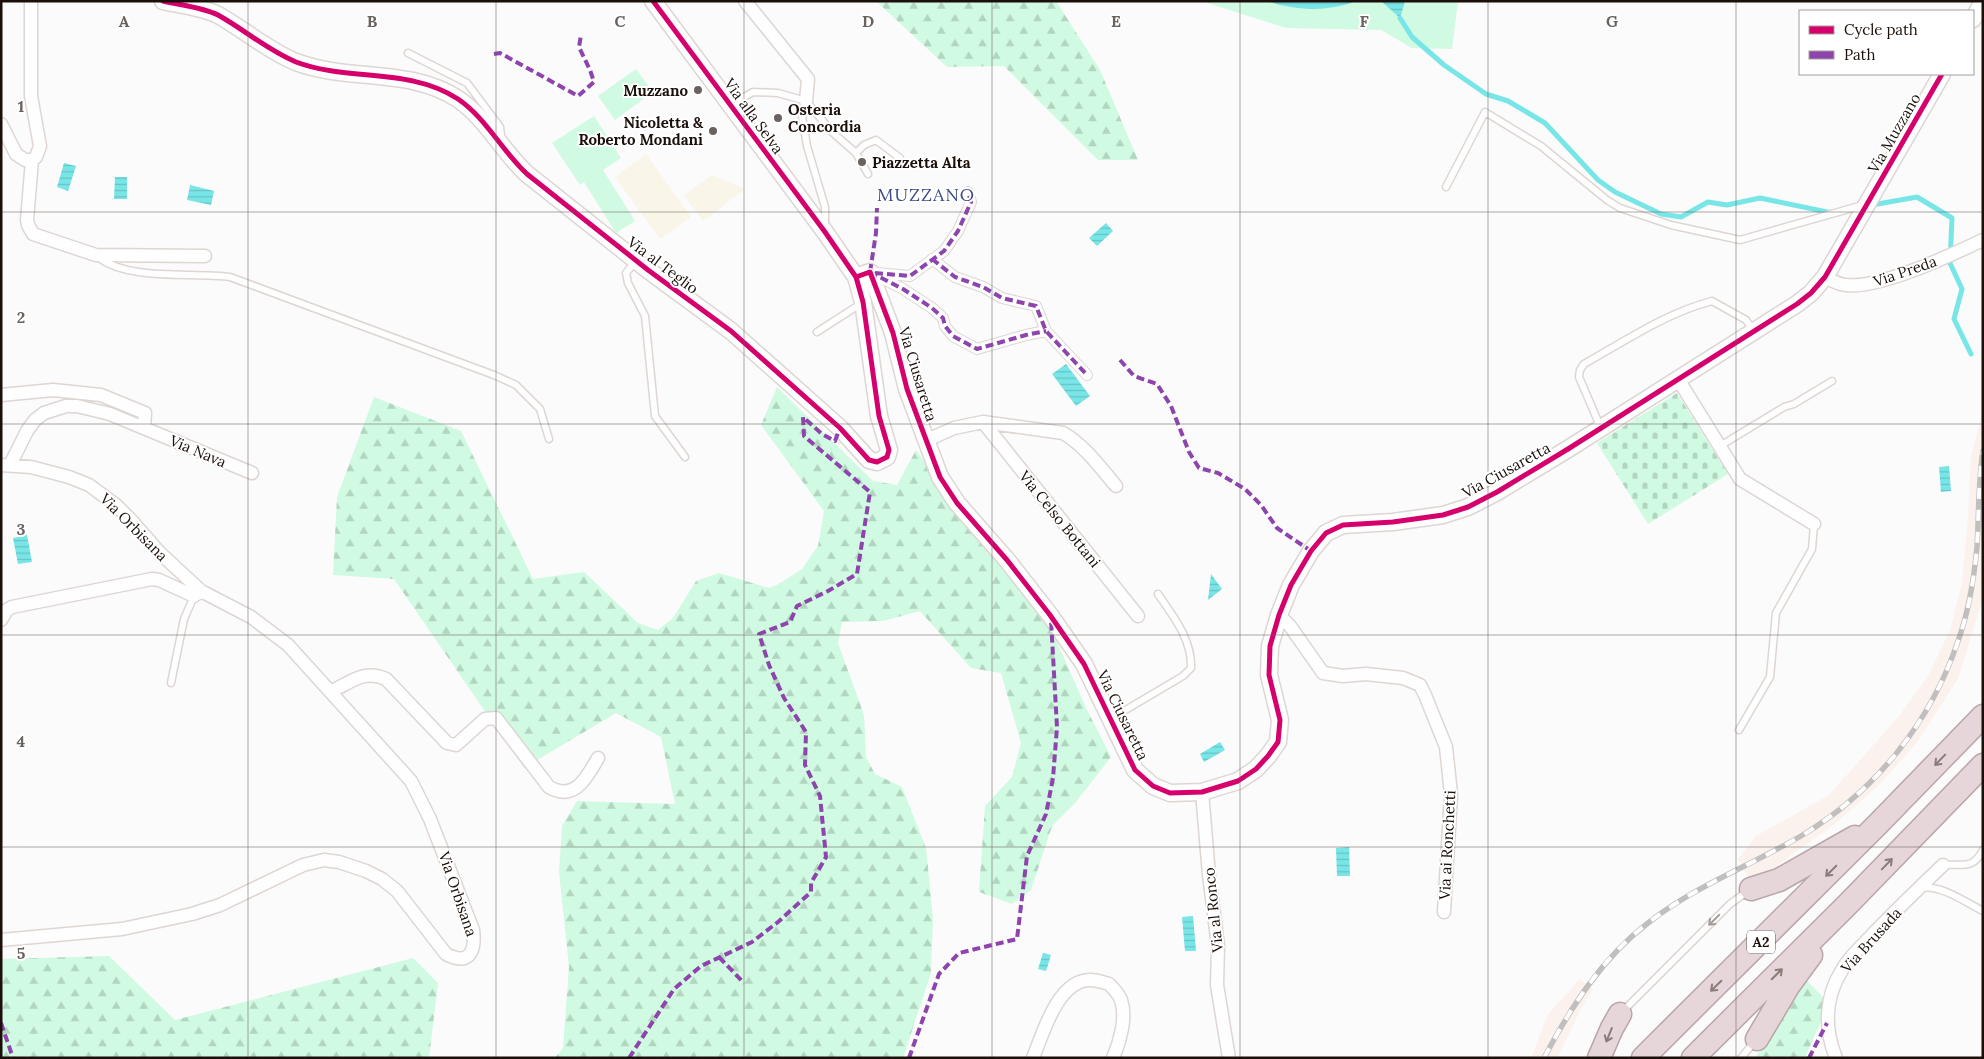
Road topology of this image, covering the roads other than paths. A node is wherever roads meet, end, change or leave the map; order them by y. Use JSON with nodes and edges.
{"nodes":[{"id":1,"x":31,"y":1,"type":"edge"},
{"id":2,"x":163,"y":1,"type":"edge"},
{"id":3,"x":653,"y":1,"type":"edge"},
{"id":4,"x":745,"y":1,"type":"edge"},
{"id":5,"x":1983,"y":2,"type":"edge"},
{"id":6,"x":1974,"y":17,"type":"edge"},
{"id":7,"x":408,"y":53,"type":"dead end"},
{"id":8,"x":1941,"y":75,"type":"edge"},
{"id":9,"x":806,"y":101,"type":"junction"},
{"id":10,"x":731,"y":105,"type":"junction"},
{"id":11,"x":1,"y":124,"type":"edge"},
{"id":12,"x":503,"y":148,"type":"junction"},
{"id":13,"x":856,"y":153,"type":"junction"},
{"id":14,"x":900,"y":158,"type":"dead end"},
{"id":15,"x":32,"y":160,"type":"junction"},
{"id":16,"x":868,"y":174,"type":"dead end"},
{"id":17,"x":1446,"y":187,"type":"dead end"},
{"id":18,"x":968,"y":192,"type":"dead end"},
{"id":19,"x":1867,"y":204,"type":"junction"},
{"id":20,"x":830,"y":239,"type":"junction"},
{"id":21,"x":1983,"y":240,"type":"edge"},
{"id":22,"x":96,"y":255,"type":"junction"},
{"id":23,"x":206,"y":256,"type":"dead end"},
{"id":24,"x":932,"y":259,"type":"junction"},
{"id":25,"x":636,"y":261,"type":"junction"},
{"id":26,"x":863,"y":275,"type":"junction"},
{"id":27,"x":1825,"y":276,"type":"junction"},
{"id":28,"x":863,"y":302,"type":"junction"},
{"id":29,"x":1046,"y":331,"type":"junction"},
{"id":30,"x":1754,"y":331,"type":"junction"},
{"id":31,"x":817,"y":332,"type":"dead end"},
{"id":32,"x":1087,"y":375,"type":"dead end"},
{"id":33,"x":1678,"y":379,"type":"junction"},
{"id":34,"x":1832,"y":381,"type":"dead end"},
{"id":35,"x":1,"y":395,"type":"edge"},
{"id":36,"x":982,"y":422,"type":"junction"},
{"id":37,"x":144,"y":428,"type":"junction"},
{"id":38,"x":1601,"y":428,"type":"junction"},
{"id":39,"x":549,"y":439,"type":"dead end"},
{"id":40,"x":926,"y":441,"type":"junction"},
{"id":41,"x":1720,"y":446,"type":"junction"},
{"id":42,"x":685,"y":457,"type":"dead end"},
{"id":43,"x":6,"y":465,"type":"edge"},
{"id":44,"x":252,"y":474,"type":"dead end"},
{"id":45,"x":1116,"y":486,"type":"dead end"},
{"id":46,"x":1814,"y":524,"type":"joint"},
{"id":47,"x":198,"y":593,"type":"junction"},
{"id":48,"x":1158,"y":594,"type":"dead end"},
{"id":49,"x":1279,"y":615,"type":"junction"},
{"id":50,"x":1138,"y":616,"type":"dead end"},
{"id":51,"x":1,"y":620,"type":"edge"},
{"id":52,"x":172,"y":683,"type":"dead end"},
{"id":53,"x":332,"y":691,"type":"junction"},
{"id":54,"x":1983,"y":716,"type":"edge"},
{"id":55,"x":1111,"y":718,"type":"junction"},
{"id":56,"x":1740,"y":730,"type":"dead end"},
{"id":57,"x":598,"y":758,"type":"dead end"},
{"id":58,"x":1983,"y":765,"type":"edge"},
{"id":59,"x":1202,"y":792,"type":"junction"},
{"id":60,"x":1878,"y":824,"type":"junction"},
{"id":61,"x":1983,"y":850,"type":"edge"},
{"id":62,"x":1943,"y":865,"type":"joint"},
{"id":63,"x":1919,"y":888,"type":"junction"},
{"id":64,"x":1751,"y":889,"type":"joint"},
{"id":65,"x":1848,"y":904,"type":"junction"},
{"id":66,"x":1983,"y":911,"type":"edge"},
{"id":67,"x":1444,"y":912,"type":"dead end"},
{"id":68,"x":1,"y":940,"type":"edge"},
{"id":69,"x":1620,"y":1014,"type":"joint"},
{"id":70,"x":1757,"y":1039,"type":"joint"},
{"id":71,"x":1033,"y":1058,"type":"edge"},
{"id":72,"x":1112,"y":1058,"type":"edge"},
{"id":73,"x":1229,"y":1058,"type":"edge"},
{"id":74,"x":1599,"y":1058,"type":"edge"},
{"id":75,"x":1643,"y":1058,"type":"edge"},
{"id":76,"x":1693,"y":1058,"type":"edge"},
{"id":77,"x":1741,"y":1058,"type":"edge"},
{"id":78,"x":1836,"y":1058,"type":"edge"}],
"edges":[{"from":1,"to":15,"type":"street"},
{"from":2,"to":12,"type":"street","name":"Via al Teglio"},
{"from":3,"to":10,"type":"street","name":"Via alla Selva"},
{"from":4,"to":9,"type":"street"},
{"from":5,"to":6,"type":"street"},
{"from":7,"to":12,"type":"lane"},
{"from":8,"to":19,"type":"street","name":"Via Muzzano"},
{"from":9,"to":10,"type":"lane"},
{"from":9,"to":13,"type":"lane"},
{"from":9,"to":20,"type":"lane"},
{"from":10,"to":20,"type":"street","name":"Via alla Selva"},
{"from":11,"to":15,"type":"street"},
{"from":12,"to":25,"type":"street","name":"Via al Teglio"},
{"from":13,"to":14,"type":"lane"},
{"from":13,"to":16,"type":"lane"},
{"from":15,"to":22,"type":"street"},
{"from":17,"to":19,"type":"lane"},
{"from":18,"to":24,"type":"street"},
{"from":19,"to":27,"type":"street","name":"Via Muzzano"},
{"from":20,"to":26,"type":"street","name":"Via al Teglio"},
{"from":21,"to":27,"type":"street","name":"Via Preda"},
{"from":22,"to":23,"type":"street"},
{"from":22,"to":39,"type":"lane"},
{"from":24,"to":26,"type":"street"},
{"from":24,"to":29,"type":"street"},
{"from":25,"to":28,"type":"street","name":"Via al Teglio"},
{"from":25,"to":42,"type":"lane"},
{"from":26,"to":28,"type":"street","name":"Via al Teglio"},
{"from":26,"to":29,"type":"street"},
{"from":26,"to":40,"type":"street","name":"Via Ciusaretta"},
{"from":27,"to":30,"type":"street","name":"Via Ciusaretta"},
{"from":28,"to":31,"type":"lane"},
{"from":29,"to":32,"type":"street"},
{"from":30,"to":33,"type":"street","name":"Via Ciusaretta"},
{"from":30,"to":38,"type":"lane"},
{"from":33,"to":38,"type":"street","name":"Via Ciusaretta"},
{"from":33,"to":41,"type":"street"},
{"from":34,"to":41,"type":"lane"},
{"from":35,"to":37,"type":"street"},
{"from":36,"to":40,"type":"street"},
{"from":36,"to":45,"type":"street"},
{"from":36,"to":50,"type":"street","name":"Via Celso Bottani"},
{"from":37,"to":43,"type":"street","name":"Via Nava"},
{"from":37,"to":44,"type":"street","name":"Via Nava"},
{"from":38,"to":49,"type":"street","name":"Via Ciusaretta"},
{"from":40,"to":55,"type":"street","name":"Via Ciusaretta"},
{"from":41,"to":46,"type":"street"},
{"from":43,"to":47,"type":"street","name":"Via Orbisana"},
{"from":46,"to":56,"type":"lane"},
{"from":47,"to":51,"type":"street","name":"Via Orbisana"},
{"from":47,"to":52,"type":"lane"},
{"from":47,"to":53,"type":"street","name":"Via Orbisana"},
{"from":48,"to":55,"type":"lane"},
{"from":49,"to":59,"type":"street","name":"Via Ciusaretta"},
{"from":49,"to":67,"type":"street","name":"Via ai Ronchetti"},
{"from":53,"to":57,"type":"street"},
{"from":53,"to":68,"type":"street","name":"Via Orbisana"},
{"from":54,"to":60,"type":"highway","number":"A2","one_way":true},
{"from":55,"to":59,"type":"street","name":"Via Ciusaretta"},
{"from":65,"to":58,"type":"highway","number":"A2","one_way":true},
{"from":59,"to":73,"type":"street","name":"Via al Ronco"},
{"from":60,"to":64,"type":"highway","number":"A2"},
{"from":60,"to":75,"type":"highway","number":"A2","one_way":true},
{"from":61,"to":62,"type":"lane"},
{"from":62,"to":63,"type":"street","name":"Via Brusada"},
{"from":63,"to":66,"type":"lane"},
{"from":63,"to":78,"type":"street","name":"Via Brusada"},
{"from":64,"to":69,"type":"lane","one_way":true},
{"from":65,"to":70,"type":"highway","number":"A2"},
{"from":76,"to":65,"type":"highway","number":"A2","one_way":true},
{"from":69,"to":74,"type":"highway","one_way":true},
{"from":70,"to":77,"type":"lane"},
{"from":71,"to":72,"type":"street"}]}
